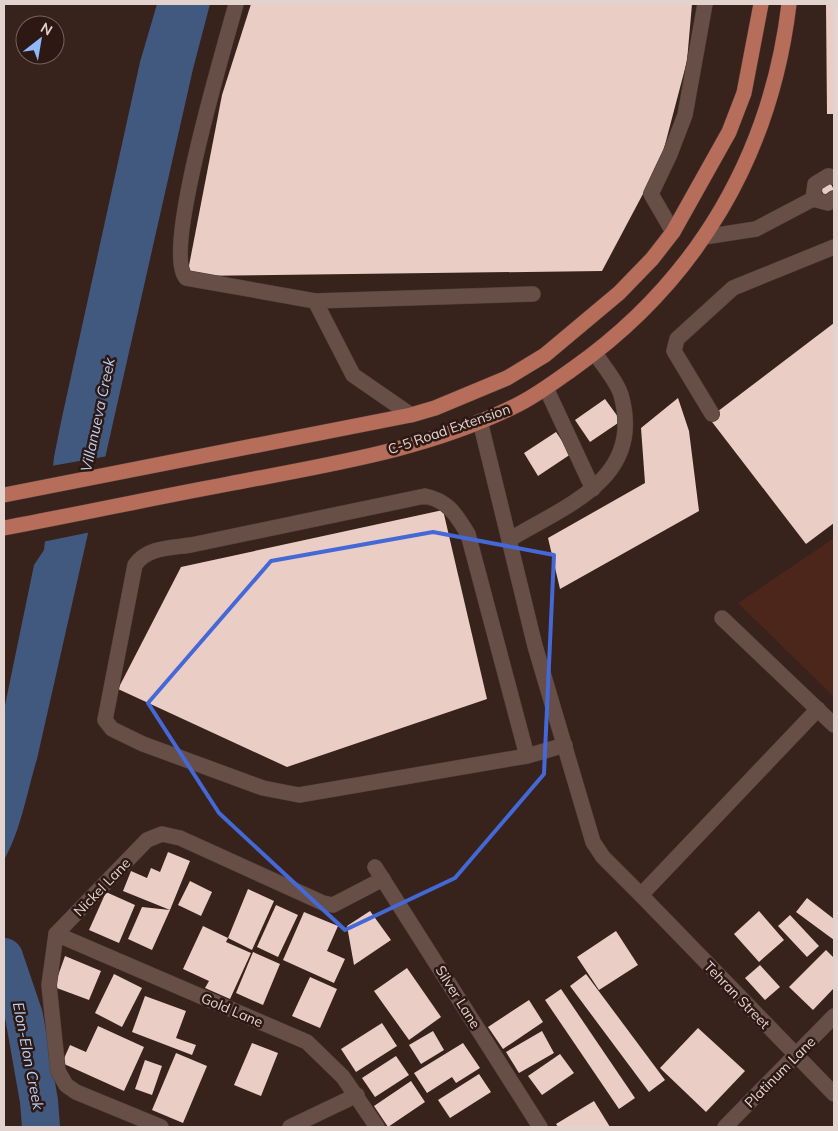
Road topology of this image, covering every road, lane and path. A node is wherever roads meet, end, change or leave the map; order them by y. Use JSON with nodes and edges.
{"nodes":[{"id":1,"x":236,"y":4,"type":"edge"},
{"id":2,"x":705,"y":4,"type":"edge"},
{"id":3,"x":761,"y":4,"type":"edge"},
{"id":4,"x":789,"y":4,"type":"edge"},
{"id":5,"x":834,"y":177,"type":"edge"},
{"id":6,"x":834,"y":198,"type":"edge"},
{"id":7,"x":813,"y":199,"type":"junction"},
{"id":8,"x":673,"y":232,"type":"junction"},
{"id":9,"x":704,"y":237,"type":"junction"},
{"id":10,"x":834,"y":247,"type":"edge"},
{"id":11,"x":533,"y":294,"type":"dead end"},
{"id":12,"x":315,"y":301,"type":"junction"},
{"id":13,"x":595,"y":353,"type":"junction"},
{"id":14,"x":546,"y":388,"type":"junction"},
{"id":15,"x":712,"y":414,"type":"dead end"},
{"id":16,"x":411,"y":415,"type":"junction"},
{"id":17,"x":480,"y":421,"type":"junction"},
{"id":18,"x":593,"y":489,"type":"junction"},
{"id":19,"x":4,"y":495,"type":"edge"},
{"id":20,"x":4,"y":528,"type":"edge"},
{"id":21,"x":509,"y":540,"type":"junction"},
{"id":22,"x":722,"y":618,"type":"dead end"},
{"id":23,"x":818,"y":709,"type":"junction"},
{"id":24,"x":834,"y":725,"type":"edge"},
{"id":25,"x":564,"y":745,"type":"junction"},
{"id":26,"x":527,"y":756,"type":"junction"},
{"id":27,"x":379,"y":873,"type":"joint"},
{"id":28,"x":640,"y":895,"type":"junction"},
{"id":29,"x":56,"y":934,"type":"junction"},
{"id":30,"x":834,"y":1016,"type":"edge"},
{"id":31,"x":795,"y":1056,"type":"junction"},
{"id":32,"x":834,"y":1094,"type":"edge"},
{"id":33,"x":357,"y":1095,"type":"junction"},
{"id":34,"x":161,"y":1127,"type":"edge"},
{"id":35,"x":290,"y":1127,"type":"edge"},
{"id":36,"x":377,"y":1127,"type":"edge"},
{"id":37,"x":540,"y":1127,"type":"edge"},
{"id":38,"x":725,"y":1127,"type":"edge"}],
"edges":[{"from":1,"to":12,"type":"street"},
{"from":2,"to":8,"type":"street"},
{"from":3,"to":8,"type":"main road","name":"C-5 Road Extension"},
{"from":4,"to":9,"type":"main road","name":"C-5 Road Extension"},
{"from":5,"to":7,"type":"street"},
{"from":6,"to":7,"type":"street"},
{"from":7,"to":9,"type":"street"},
{"from":8,"to":16,"type":"main road","name":"C-5 Road Extension"},
{"from":9,"to":13,"type":"main road","name":"C-5 Road Extension"},
{"from":10,"to":15,"type":"street"},
{"from":11,"to":12,"type":"street"},
{"from":12,"to":16,"type":"street"},
{"from":13,"to":14,"type":"main road","name":"C-5 Road Extension"},
{"from":13,"to":18,"type":"street"},
{"from":14,"to":17,"type":"main road","name":"C-5 Road Extension"},
{"from":14,"to":18,"type":"street"},
{"from":16,"to":19,"type":"main road","name":"C-5 Road Extension"},
{"from":17,"to":20,"type":"main road","name":"C-5 Road Extension"},
{"from":17,"to":21,"type":"street","name":"Tehran Street"},
{"from":18,"to":21,"type":"street"},
{"from":21,"to":25,"type":"street","name":"Tehran Street"},
{"from":22,"to":23,"type":"street"},
{"from":23,"to":24,"type":"street"},
{"from":23,"to":28,"type":"street"},
{"from":25,"to":26,"type":"street"},
{"from":25,"to":28,"type":"street","name":"Tehran Street"},
{"from":26,"to":26,"type":"street"},
{"from":27,"to":29,"type":"street","name":"Nickel Lane"},
{"from":27,"to":37,"type":"street","name":"Silver Lane"},
{"from":28,"to":31,"type":"street","name":"Tehran Street"},
{"from":29,"to":33,"type":"street","name":"Gold Lane"},
{"from":29,"to":34,"type":"street"},
{"from":30,"to":31,"type":"street","name":"Platinum Lane"},
{"from":31,"to":32,"type":"street","name":"Tehran Street"},
{"from":31,"to":38,"type":"street","name":"Platinum Lane"},
{"from":33,"to":35,"type":"street"},
{"from":33,"to":36,"type":"street","name":"Gold Lane"}]}
